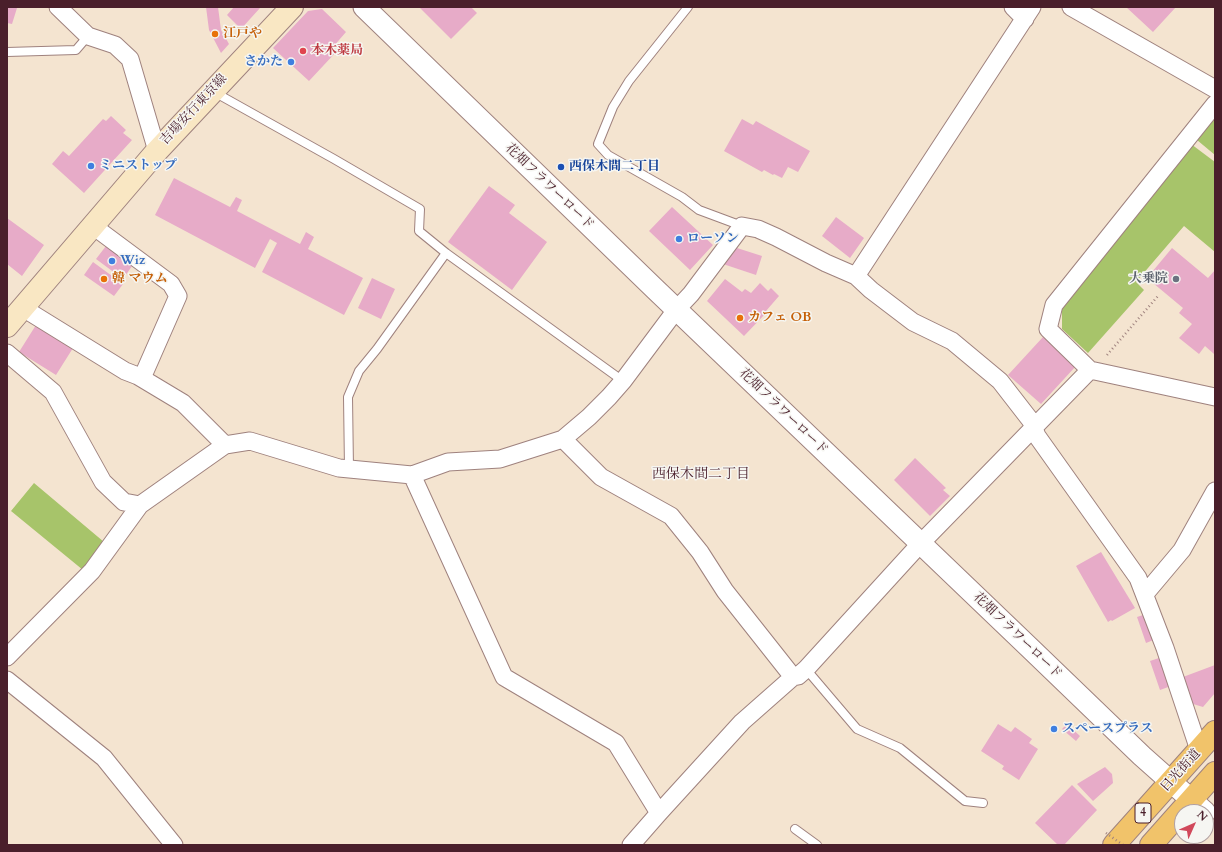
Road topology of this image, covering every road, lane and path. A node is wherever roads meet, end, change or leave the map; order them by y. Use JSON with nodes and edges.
{"nodes":[{"id":1,"x":58,"y":7,"type":"edge"},
{"id":2,"x":292,"y":7,"type":"edge"},
{"id":3,"x":364,"y":7,"type":"edge"},
{"id":4,"x":688,"y":7,"type":"edge"},
{"id":5,"x":1013,"y":7,"type":"edge"},
{"id":6,"x":1071,"y":7,"type":"edge"},
{"id":7,"x":1028,"y":13,"type":"edge"},
{"id":8,"x":88,"y":36,"type":"junction"},
{"id":9,"x":7,"y":52,"type":"edge"},
{"id":10,"x":1215,"y":89,"type":"edge"},
{"id":11,"x":212,"y":91,"type":"junction"},
{"id":12,"x":1215,"y":104,"type":"edge"},
{"id":13,"x":157,"y":151,"type":"junction"},
{"id":14,"x":92,"y":226,"type":"junction"},
{"id":15,"x":742,"y":226,"type":"junction"},
{"id":16,"x":446,"y":253,"type":"junction"},
{"id":17,"x":856,"y":276,"type":"junction"},
{"id":18,"x":1158,"y":296,"type":"dead end"},
{"id":19,"x":23,"y":308,"type":"junction"},
{"id":20,"x":676,"y":310,"type":"junction"},
{"id":21,"x":7,"y":326,"type":"edge"},
{"id":22,"x":7,"y":353,"type":"edge"},
{"id":23,"x":1092,"y":370,"type":"junction"},
{"id":24,"x":142,"y":378,"type":"junction"},
{"id":25,"x":623,"y":381,"type":"junction"},
{"id":26,"x":1215,"y":398,"type":"edge"},
{"id":27,"x":1034,"y":428,"type":"junction"},
{"id":28,"x":563,"y":439,"type":"junction"},
{"id":29,"x":225,"y":445,"type":"junction"},
{"id":30,"x":349,"y":469,"type":"junction"},
{"id":31,"x":412,"y":475,"type":"junction"},
{"id":32,"x":1215,"y":491,"type":"edge"},
{"id":33,"x":140,"y":505,"type":"junction"},
{"id":34,"x":920,"y":544,"type":"junction"},
{"id":35,"x":1145,"y":594,"type":"junction"},
{"id":36,"x":7,"y":657,"type":"edge"},
{"id":37,"x":799,"y":673,"type":"junction"},
{"id":38,"x":7,"y":680,"type":"edge"},
{"id":39,"x":1215,"y":732,"type":"edge"},
{"id":40,"x":1199,"y":750,"type":"junction"},
{"id":41,"x":1215,"y":773,"type":"edge"},
{"id":42,"x":1171,"y":782,"type":"junction"},
{"id":43,"x":983,"y":803,"type":"dead end"},
{"id":44,"x":1196,"y":804,"type":"edge"},
{"id":45,"x":1203,"y":804,"type":"edge"},
{"id":46,"x":659,"y":813,"type":"junction"},
{"id":47,"x":1174,"y":828,"type":"edge"},
{"id":48,"x":795,"y":829,"type":"dead end"},
{"id":49,"x":1110,"y":839,"type":"edge"},
{"id":50,"x":174,"y":845,"type":"edge"},
{"id":51,"x":632,"y":845,"type":"edge"},
{"id":52,"x":817,"y":845,"type":"edge"},
{"id":53,"x":1123,"y":845,"type":"edge"},
{"id":54,"x":1151,"y":845,"type":"edge"}],
"edges":[{"from":1,"to":8,"type":"street"},
{"from":2,"to":11,"type":"main road","name":"吉場安行東京線"},
{"from":3,"to":20,"type":"street","name":"花畑フラワーロード"},
{"from":4,"to":15,"type":"lane"},
{"from":5,"to":7,"type":"street"},
{"from":6,"to":10,"type":"street"},
{"from":7,"to":17,"type":"street"},
{"from":8,"to":9,"type":"lane"},
{"from":8,"to":13,"type":"street"},
{"from":11,"to":13,"type":"main road","name":"吉場安行東京線"},
{"from":11,"to":16,"type":"lane"},
{"from":12,"to":23,"type":"street"},
{"from":13,"to":14,"type":"main road","name":"吉場安行東京線"},
{"from":14,"to":19,"type":"main road","name":"吉場安行東京線"},
{"from":14,"to":24,"type":"street"},
{"from":15,"to":17,"type":"street"},
{"from":15,"to":20,"type":"street"},
{"from":16,"to":25,"type":"lane"},
{"from":16,"to":30,"type":"lane"},
{"from":17,"to":27,"type":"street"},
{"from":18,"to":23,"type":"path"},
{"from":19,"to":21,"type":"main road","name":"吉場安行東京線"},
{"from":19,"to":24,"type":"street"},
{"from":20,"to":25,"type":"street"},
{"from":20,"to":34,"type":"street","name":"花畑フラワーロード"},
{"from":22,"to":33,"type":"street"},
{"from":23,"to":26,"type":"street"},
{"from":23,"to":27,"type":"street"},
{"from":24,"to":29,"type":"street"},
{"from":25,"to":28,"type":"street"},
{"from":27,"to":34,"type":"street"},
{"from":27,"to":35,"type":"street"},
{"from":28,"to":31,"type":"street"},
{"from":28,"to":37,"type":"street"},
{"from":29,"to":30,"type":"street"},
{"from":29,"to":33,"type":"street"},
{"from":30,"to":31,"type":"street"},
{"from":31,"to":46,"type":"street"},
{"from":32,"to":35,"type":"street"},
{"from":33,"to":36,"type":"street"},
{"from":34,"to":37,"type":"street"},
{"from":34,"to":42,"type":"street","name":"花畑フラワーロード"},
{"from":35,"to":40,"type":"street"},
{"from":37,"to":43,"type":"lane"},
{"from":37,"to":46,"type":"street"},
{"from":38,"to":50,"type":"street"},
{"from":39,"to":40,"type":"highway","name":"日光街道","number":"4"},
{"from":40,"to":42,"type":"highway","name":"日光街道","number":"4"},
{"from":41,"to":45,"type":"highway","name":"日光街道","number":"4"},
{"from":42,"to":44,"type":"street","name":"花畑フラワーロード"},
{"from":42,"to":49,"type":"highway","name":"日光街道","number":"4"},
{"from":46,"to":51,"type":"street"},
{"from":47,"to":54,"type":"highway","name":"日光街道","number":"4"},
{"from":48,"to":52,"type":"lane"},
{"from":49,"to":53,"type":"path","bridge":true}]}
